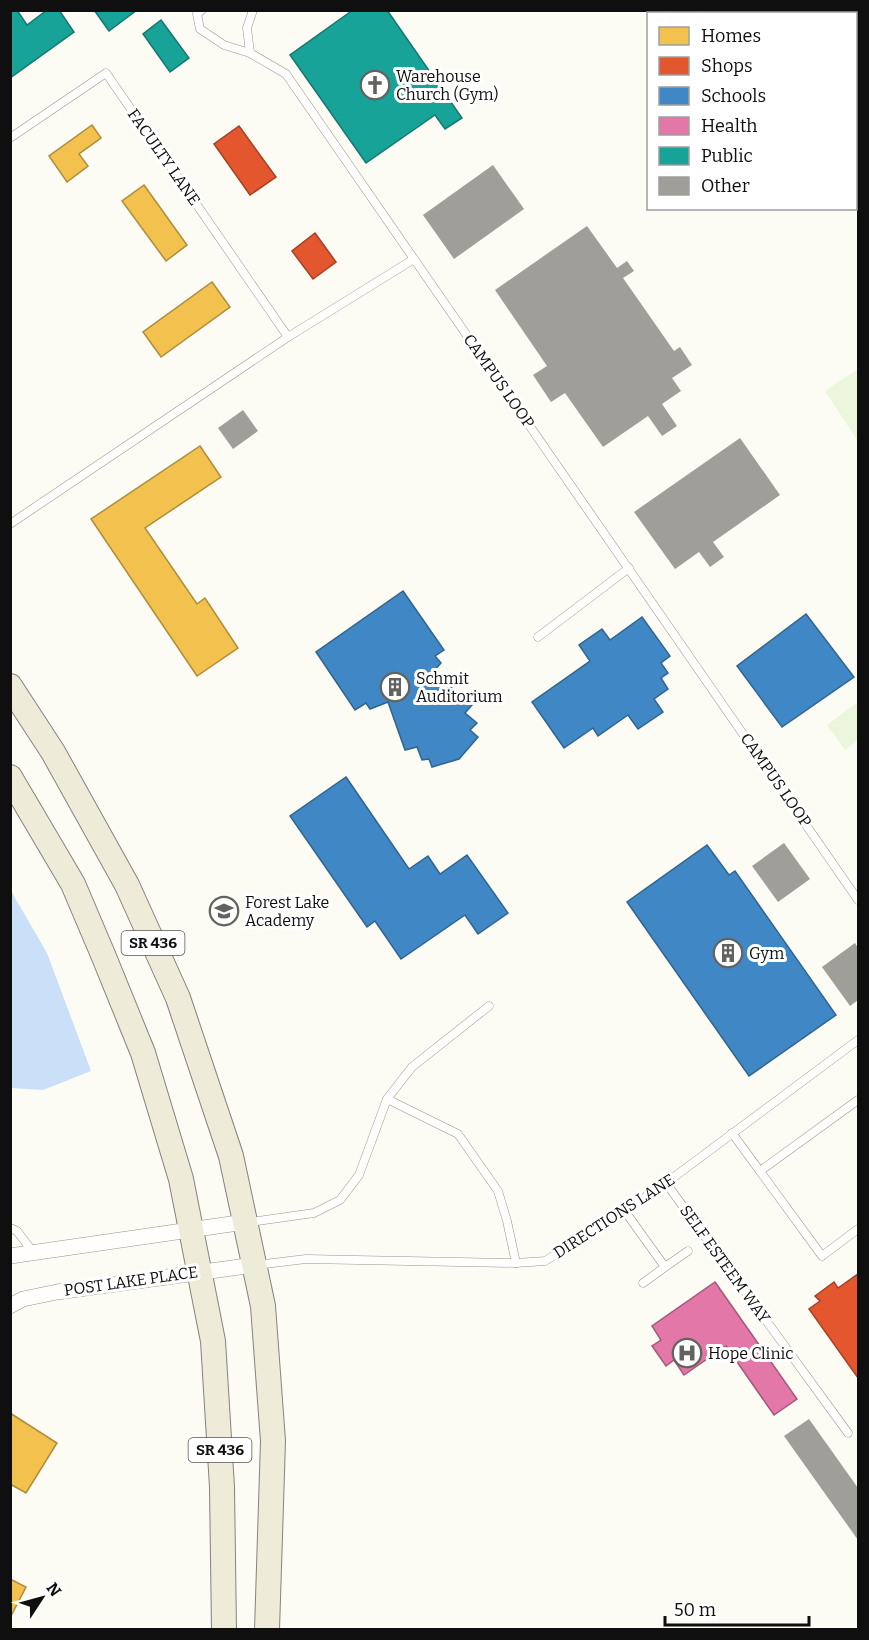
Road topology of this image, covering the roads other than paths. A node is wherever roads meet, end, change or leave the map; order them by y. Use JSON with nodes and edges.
{"nodes":[{"id":1,"x":202,"y":10,"type":"edge"},
{"id":2,"x":254,"y":10,"type":"edge"},
{"id":3,"x":250,"y":53,"type":"junction"},
{"id":4,"x":10,"y":138,"type":"edge"},
{"id":5,"x":414,"y":259,"type":"junction"},
{"id":6,"x":288,"y":337,"type":"junction"},
{"id":7,"x":10,"y":524,"type":"edge"},
{"id":8,"x":628,"y":568,"type":"junction"},
{"id":9,"x":538,"y":637,"type":"dead end"},
{"id":10,"x":10,"y":686,"type":"edge"},
{"id":11,"x":10,"y":777,"type":"edge"},
{"id":12,"x":858,"y":900,"type":"edge"},
{"id":13,"x":489,"y":1006,"type":"dead end"},
{"id":14,"x":858,"y":1040,"type":"edge"},
{"id":15,"x":387,"y":1099,"type":"junction"},
{"id":16,"x":858,"y":1100,"type":"edge"},
{"id":17,"x":732,"y":1133,"type":"junction"},
{"id":18,"x":760,"y":1171,"type":"junction"},
{"id":19,"x":666,"y":1183,"type":"junction"},
{"id":20,"x":624,"y":1210,"type":"junction"},
{"id":21,"x":245,"y":1222,"type":"junction"},
{"id":22,"x":10,"y":1228,"type":"edge"},
{"id":23,"x":858,"y":1229,"type":"edge"},
{"id":24,"x":191,"y":1231,"type":"junction"},
{"id":25,"x":688,"y":1251,"type":"dead end"},
{"id":26,"x":33,"y":1252,"type":"junction"},
{"id":27,"x":10,"y":1256,"type":"edge"},
{"id":28,"x":516,"y":1263,"type":"junction"},
{"id":29,"x":254,"y":1265,"type":"junction"},
{"id":30,"x":665,"y":1267,"type":"junction"},
{"id":31,"x":199,"y":1271,"type":"junction"},
{"id":32,"x":643,"y":1283,"type":"dead end"},
{"id":33,"x":10,"y":1306,"type":"edge"},
{"id":34,"x":848,"y":1433,"type":"dead end"},
{"id":35,"x":224,"y":1629,"type":"edge"},
{"id":36,"x":267,"y":1629,"type":"edge"}],
"edges":[{"from":1,"to":3,"type":"lane","name":"CAMPUS LOOP"},
{"from":2,"to":3,"type":"lane"},
{"from":3,"to":5,"type":"lane","name":"CAMPUS LOOP"},
{"from":4,"to":6,"type":"lane","name":"FACULTY LANE"},
{"from":5,"to":6,"type":"lane"},
{"from":5,"to":8,"type":"lane","name":"CAMPUS LOOP"},
{"from":6,"to":7,"type":"lane"},
{"from":8,"to":9,"type":"lane"},
{"from":8,"to":12,"type":"lane","name":"CAMPUS LOOP"},
{"from":10,"to":21,"type":"main road","number":"SR 436"},
{"from":11,"to":24,"type":"main road","number":"SR 436"},
{"from":13,"to":15,"type":"lane"},
{"from":14,"to":17,"type":"lane","name":"DIRECTIONS LANE"},
{"from":15,"to":21,"type":"lane"},
{"from":15,"to":28,"type":"lane"},
{"from":16,"to":18,"type":"lane"},
{"from":17,"to":18,"type":"lane"},
{"from":17,"to":19,"type":"lane","name":"DIRECTIONS LANE"},
{"from":18,"to":23,"type":"lane"},
{"from":19,"to":20,"type":"lane","name":"DIRECTIONS LANE"},
{"from":19,"to":34,"type":"lane","name":"SELF ESTEEM WAY"},
{"from":20,"to":28,"type":"lane","name":"DIRECTIONS LANE"},
{"from":20,"to":30,"type":"lane"},
{"from":21,"to":24,"type":"street"},
{"from":21,"to":29,"type":"main road","number":"SR 436"},
{"from":22,"to":26,"type":"lane"},
{"from":24,"to":26,"type":"street"},
{"from":24,"to":31,"type":"main road","number":"SR 436"},
{"from":25,"to":30,"type":"lane"},
{"from":26,"to":27,"type":"street"},
{"from":28,"to":29,"type":"lane","name":"DIRECTIONS LANE"},
{"from":29,"to":31,"type":"street","name":"POST LAKE PLACE"},
{"from":29,"to":36,"type":"main road","number":"SR 436"},
{"from":30,"to":32,"type":"lane"},
{"from":31,"to":33,"type":"street","name":"POST LAKE PLACE"},
{"from":31,"to":35,"type":"main road","number":"SR 436"}]}
